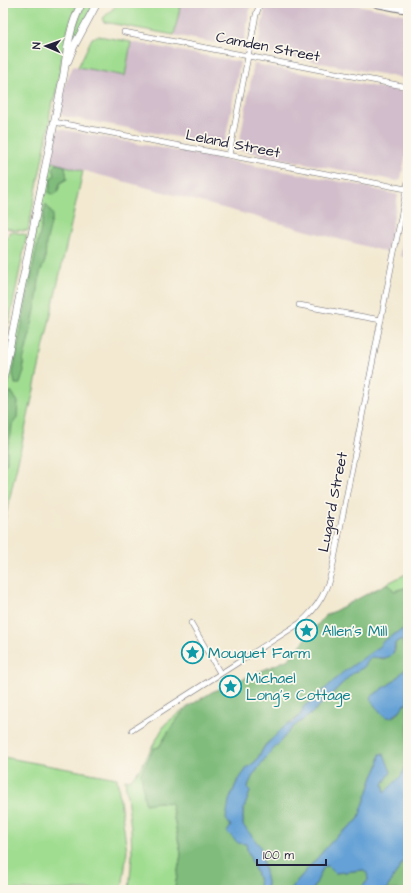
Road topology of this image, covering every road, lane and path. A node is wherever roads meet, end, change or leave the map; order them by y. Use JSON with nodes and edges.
{"nodes":[{"id":1,"x":82,"y":3,"type":"edge"},
{"id":2,"x":97,"y":3,"type":"edge"},
{"id":3,"x":260,"y":3,"type":"edge"},
{"id":4,"x":377,"y":3,"type":"edge"},
{"id":5,"x":408,"y":10,"type":"edge"},
{"id":6,"x":124,"y":32,"type":"dead end"},
{"id":7,"x":248,"y":56,"type":"junction"},
{"id":8,"x":64,"y":73,"type":"junction"},
{"id":9,"x":408,"y":87,"type":"edge"},
{"id":10,"x":54,"y":122,"type":"junction"},
{"id":11,"x":230,"y":155,"type":"junction"},
{"id":12,"x":408,"y":181,"type":"edge"},
{"id":13,"x":406,"y":189,"type":"junction"},
{"id":14,"x":299,"y":305,"type":"dead end"},
{"id":15,"x":381,"y":320,"type":"junction"},
{"id":16,"x":3,"y":380,"type":"edge"},
{"id":17,"x":190,"y":624,"type":"dead end"},
{"id":18,"x":220,"y":673,"type":"junction"},
{"id":19,"x":132,"y":730,"type":"dead end"}],
"edges":[{"from":1,"to":8,"type":"street"},
{"from":2,"to":8,"type":"street"},
{"from":3,"to":7,"type":"street"},
{"from":4,"to":5,"type":"main road"},
{"from":6,"to":7,"type":"street","name":"Camden Street"},
{"from":7,"to":9,"type":"street","name":"Camden Street"},
{"from":7,"to":11,"type":"street"},
{"from":8,"to":10,"type":"street"},
{"from":10,"to":11,"type":"street","name":"Leland Street"},
{"from":10,"to":16,"type":"street"},
{"from":11,"to":13,"type":"street","name":"Leland Street"},
{"from":12,"to":13,"type":"street","name":"Lugard Street"},
{"from":13,"to":15,"type":"street","name":"Lugard Street"},
{"from":14,"to":15,"type":"street"},
{"from":15,"to":18,"type":"street","name":"Lugard Street"},
{"from":17,"to":18,"type":"street"},
{"from":18,"to":19,"type":"street","name":"Lugard Street"}]}
